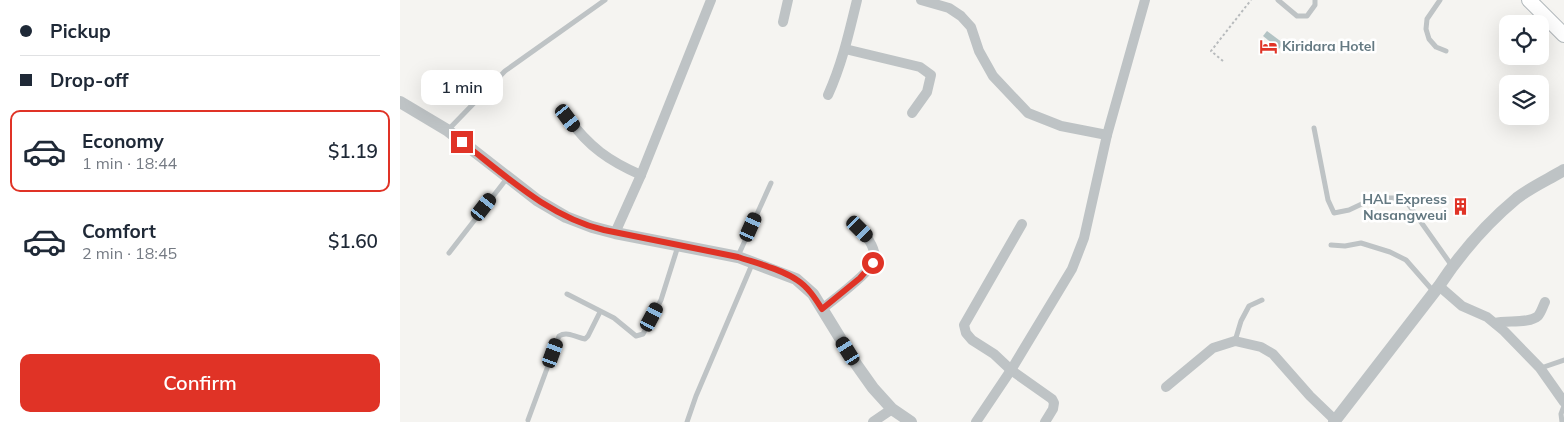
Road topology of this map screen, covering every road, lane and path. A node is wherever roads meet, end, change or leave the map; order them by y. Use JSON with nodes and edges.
{"nodes":[{"id":1,"x":606,"y":0,"type":"edge"},
{"id":2,"x":711,"y":0,"type":"edge"},
{"id":3,"x":788,"y":0,"type":"edge"},
{"id":4,"x":857,"y":0,"type":"edge"},
{"id":5,"x":921,"y":0,"type":"edge"},
{"id":6,"x":1144,"y":0,"type":"edge"},
{"id":7,"x":1251,"y":0,"type":"edge"},
{"id":8,"x":1278,"y":0,"type":"edge"},
{"id":9,"x":1314,"y":0,"type":"edge"},
{"id":10,"x":1440,"y":0,"type":"edge"},
{"id":11,"x":1529,"y":0,"type":"edge"},
{"id":12,"x":783,"y":22,"type":"dead end"},
{"id":13,"x":1564,"y":34,"type":"edge"},
{"id":14,"x":845,"y":49,"type":"junction"},
{"id":15,"x":1446,"y":51,"type":"dead end"},
{"id":16,"x":1223,"y":61,"type":"dead end"},
{"id":17,"x":828,"y":95,"type":"dead end"},
{"id":18,"x":400,"y":102,"type":"edge"},
{"id":19,"x":912,"y":113,"type":"dead end"},
{"id":20,"x":568,"y":118,"type":"dead end"},
{"id":21,"x":1314,"y":128,"type":"dead end"},
{"id":22,"x":447,"y":130,"type":"junction"},
{"id":23,"x":1107,"y":135,"type":"junction"},
{"id":24,"x":1564,"y":170,"type":"edge"},
{"id":25,"x":641,"y":175,"type":"junction"},
{"id":26,"x":508,"y":177,"type":"junction"},
{"id":27,"x":771,"y":183,"type":"dead end"},
{"id":28,"x":853,"y":222,"type":"dead end"},
{"id":29,"x":1022,"y":224,"type":"dead end"},
{"id":30,"x":615,"y":233,"type":"junction"},
{"id":31,"x":678,"y":245,"type":"junction"},
{"id":32,"x":1331,"y":245,"type":"dead end"},
{"id":33,"x":449,"y":253,"type":"dead end"},
{"id":34,"x":738,"y":257,"type":"junction"},
{"id":35,"x":753,"y":262,"type":"junction"},
{"id":36,"x":1452,"y":266,"type":"junction"},
{"id":37,"x":1437,"y":289,"type":"junction"},
{"id":38,"x":567,"y":294,"type":"dead end"},
{"id":39,"x":1262,"y":300,"type":"dead end"},
{"id":40,"x":1545,"y":302,"type":"dead end"},
{"id":41,"x":822,"y":309,"type":"junction"},
{"id":42,"x":600,"y":312,"type":"junction"},
{"id":43,"x":1495,"y":323,"type":"junction"},
{"id":44,"x":1235,"y":340,"type":"junction"},
{"id":45,"x":1564,"y":360,"type":"edge"},
{"id":46,"x":1540,"y":368,"type":"junction"},
{"id":47,"x":1011,"y":370,"type":"junction"},
{"id":48,"x":1166,"y":387,"type":"dead end"},
{"id":49,"x":1564,"y":402,"type":"edge"},
{"id":50,"x":1564,"y":406,"type":"edge"},
{"id":51,"x":892,"y":409,"type":"junction"},
{"id":52,"x":528,"y":420,"type":"dead end"},
{"id":53,"x":1335,"y":421,"type":"edge"},
{"id":54,"x":687,"y":422,"type":"edge"},
{"id":55,"x":873,"y":422,"type":"edge"},
{"id":56,"x":911,"y":422,"type":"edge"},
{"id":57,"x":976,"y":422,"type":"edge"},
{"id":58,"x":1045,"y":422,"type":"edge"},
{"id":59,"x":1562,"y":422,"type":"edge"}],
"edges":[{"from":1,"to":22,"type":"lane"},
{"from":2,"to":25,"type":"street"},
{"from":3,"to":12,"type":"street"},
{"from":4,"to":14,"type":"street"},
{"from":5,"to":23,"type":"street"},
{"from":6,"to":23,"type":"street"},
{"from":7,"to":16,"type":"path"},
{"from":8,"to":9,"type":"lane"},
{"from":10,"to":15,"type":"lane"},
{"from":11,"to":13,"type":"main road"},
{"from":14,"to":17,"type":"street"},
{"from":14,"to":19,"type":"street"},
{"from":18,"to":22,"type":"street"},
{"from":20,"to":25,"type":"street"},
{"from":21,"to":36,"type":"lane"},
{"from":22,"to":26,"type":"street"},
{"from":23,"to":47,"type":"street"},
{"from":24,"to":36,"type":"street"},
{"from":25,"to":30,"type":"street"},
{"from":26,"to":30,"type":"street"},
{"from":26,"to":33,"type":"lane"},
{"from":27,"to":34,"type":"lane"},
{"from":28,"to":41,"type":"street"},
{"from":29,"to":47,"type":"street"},
{"from":30,"to":31,"type":"street"},
{"from":31,"to":34,"type":"street"},
{"from":31,"to":42,"type":"lane"},
{"from":32,"to":37,"type":"lane"},
{"from":34,"to":35,"type":"street"},
{"from":35,"to":41,"type":"street"},
{"from":35,"to":54,"type":"lane"},
{"from":36,"to":37,"type":"street"},
{"from":37,"to":43,"type":"street"},
{"from":37,"to":53,"type":"street"},
{"from":38,"to":42,"type":"lane"},
{"from":39,"to":44,"type":"lane"},
{"from":40,"to":43,"type":"street"},
{"from":41,"to":51,"type":"street"},
{"from":42,"to":52,"type":"lane"},
{"from":43,"to":46,"type":"street"},
{"from":44,"to":48,"type":"street"},
{"from":44,"to":53,"type":"street"},
{"from":45,"to":46,"type":"lane"},
{"from":46,"to":49,"type":"street"},
{"from":47,"to":57,"type":"street"},
{"from":47,"to":58,"type":"street"},
{"from":50,"to":59,"type":"lane"},
{"from":51,"to":55,"type":"street"},
{"from":51,"to":56,"type":"street"}]}
